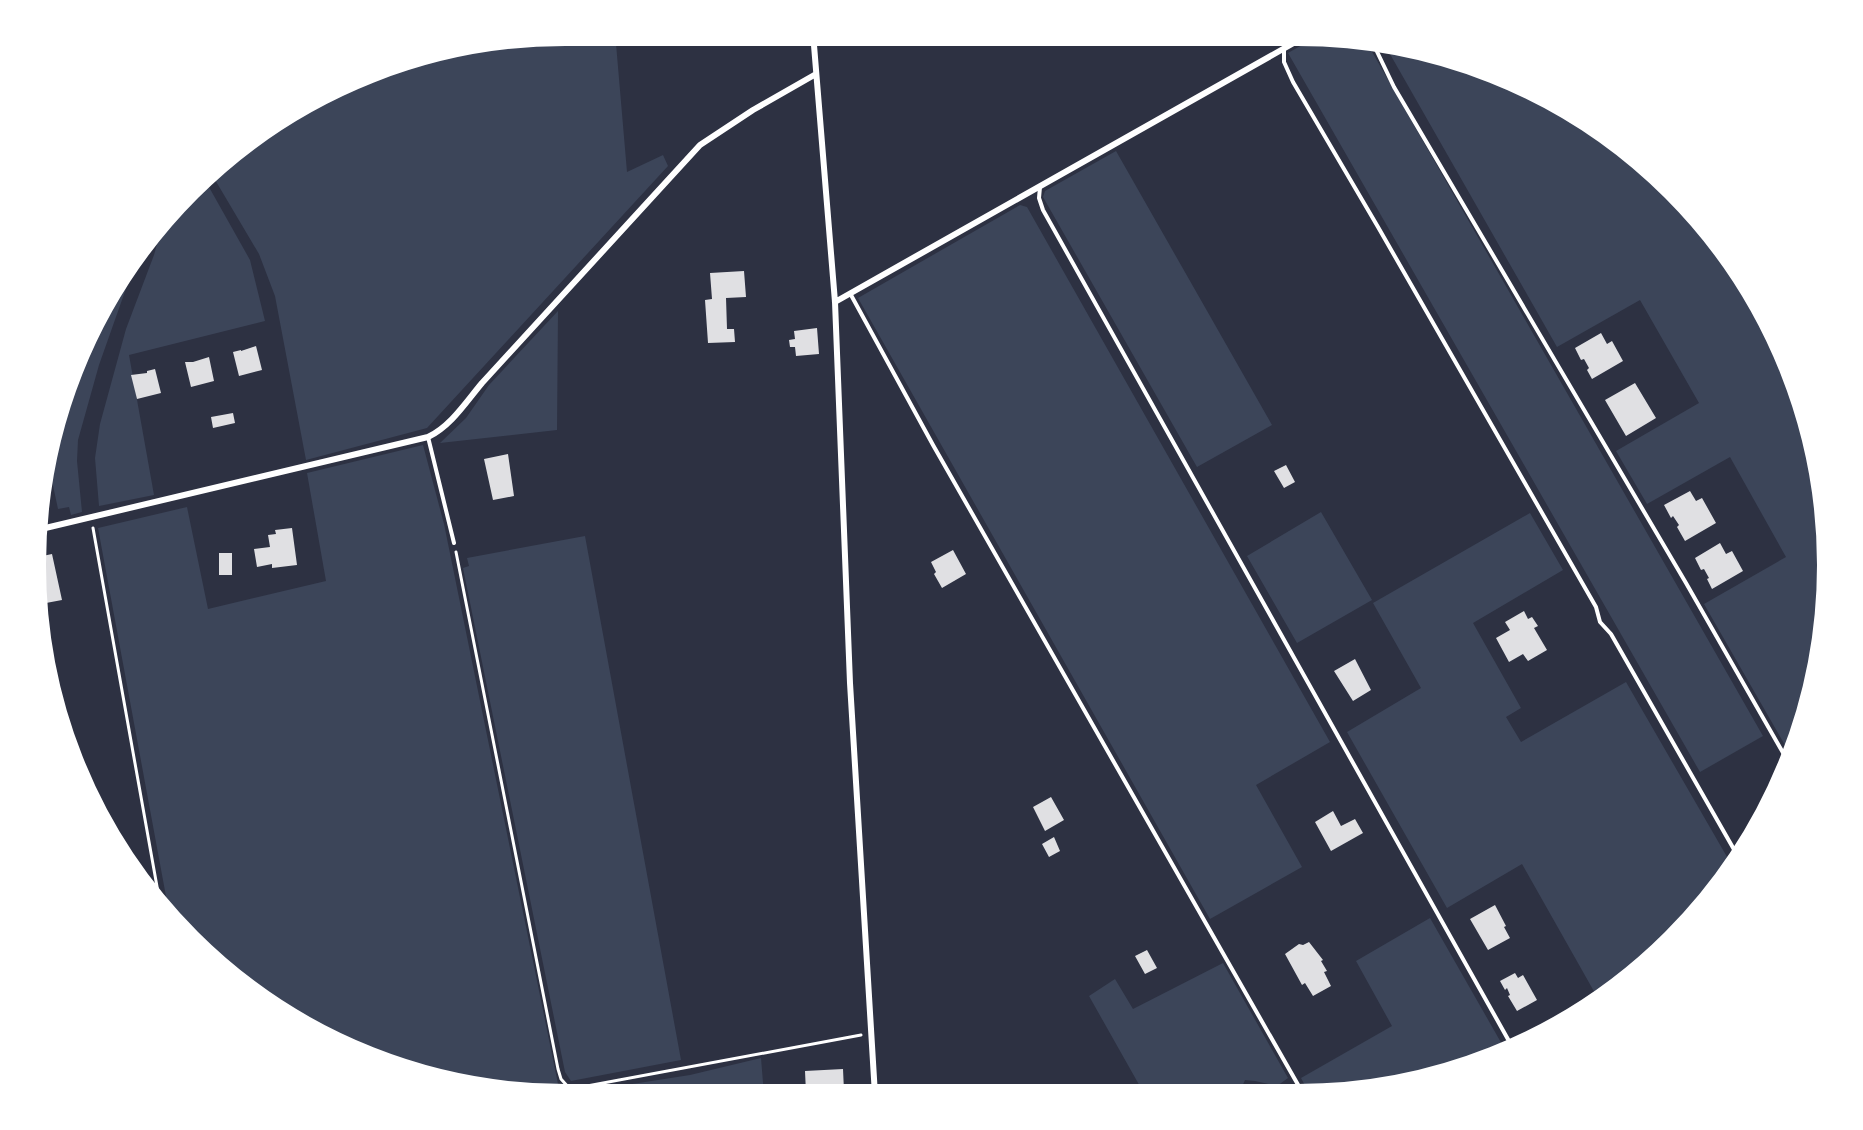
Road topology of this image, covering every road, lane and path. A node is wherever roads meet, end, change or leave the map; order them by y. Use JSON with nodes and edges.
{"nodes":[{"id":1,"x":814,"y":42,"type":"edge"},
{"id":2,"x":1296,"y":42,"type":"edge"},
{"id":3,"x":1375,"y":48,"type":"edge"},
{"id":4,"x":1284,"y":49,"type":"junction"},
{"id":5,"x":816,"y":74,"type":"junction"},
{"id":6,"x":1040,"y":187,"type":"junction"},
{"id":7,"x":850,"y":295,"type":"junction"},
{"id":8,"x":835,"y":302,"type":"junction"},
{"id":9,"x":428,"y":437,"type":"junction"},
{"id":10,"x":91,"y":518,"type":"junction"},
{"id":11,"x":43,"y":529,"type":"edge"},
{"id":12,"x":454,"y":543,"type":"joint"},
{"id":13,"x":1785,"y":756,"type":"edge"},
{"id":14,"x":1735,"y":852,"type":"edge"},
{"id":15,"x":158,"y":893,"type":"edge"},
{"id":16,"x":871,"y":1032,"type":"junction"},
{"id":17,"x":1510,"y":1043,"type":"edge"},
{"id":18,"x":569,"y":1088,"type":"edge"},
{"id":19,"x":575,"y":1088,"type":"edge"},
{"id":20,"x":875,"y":1088,"type":"edge"},
{"id":21,"x":1300,"y":1088,"type":"edge"}],
"edges":[{"from":1,"to":5,"type":"street"},
{"from":2,"to":4,"type":"street"},
{"from":3,"to":13,"type":"lane"},
{"from":4,"to":6,"type":"street"},
{"from":4,"to":14,"type":"lane"},
{"from":5,"to":8,"type":"street"},
{"from":5,"to":9,"type":"street"},
{"from":6,"to":7,"type":"street"},
{"from":6,"to":17,"type":"lane"},
{"from":7,"to":8,"type":"street"},
{"from":7,"to":21,"type":"lane"},
{"from":8,"to":16,"type":"street"},
{"from":9,"to":10,"type":"street"},
{"from":9,"to":12,"type":"lane"},
{"from":10,"to":11,"type":"street"},
{"from":10,"to":15,"type":"path"},
{"from":12,"to":18,"type":"path"},
{"from":16,"to":19,"type":"path"},
{"from":16,"to":20,"type":"street"}]}
